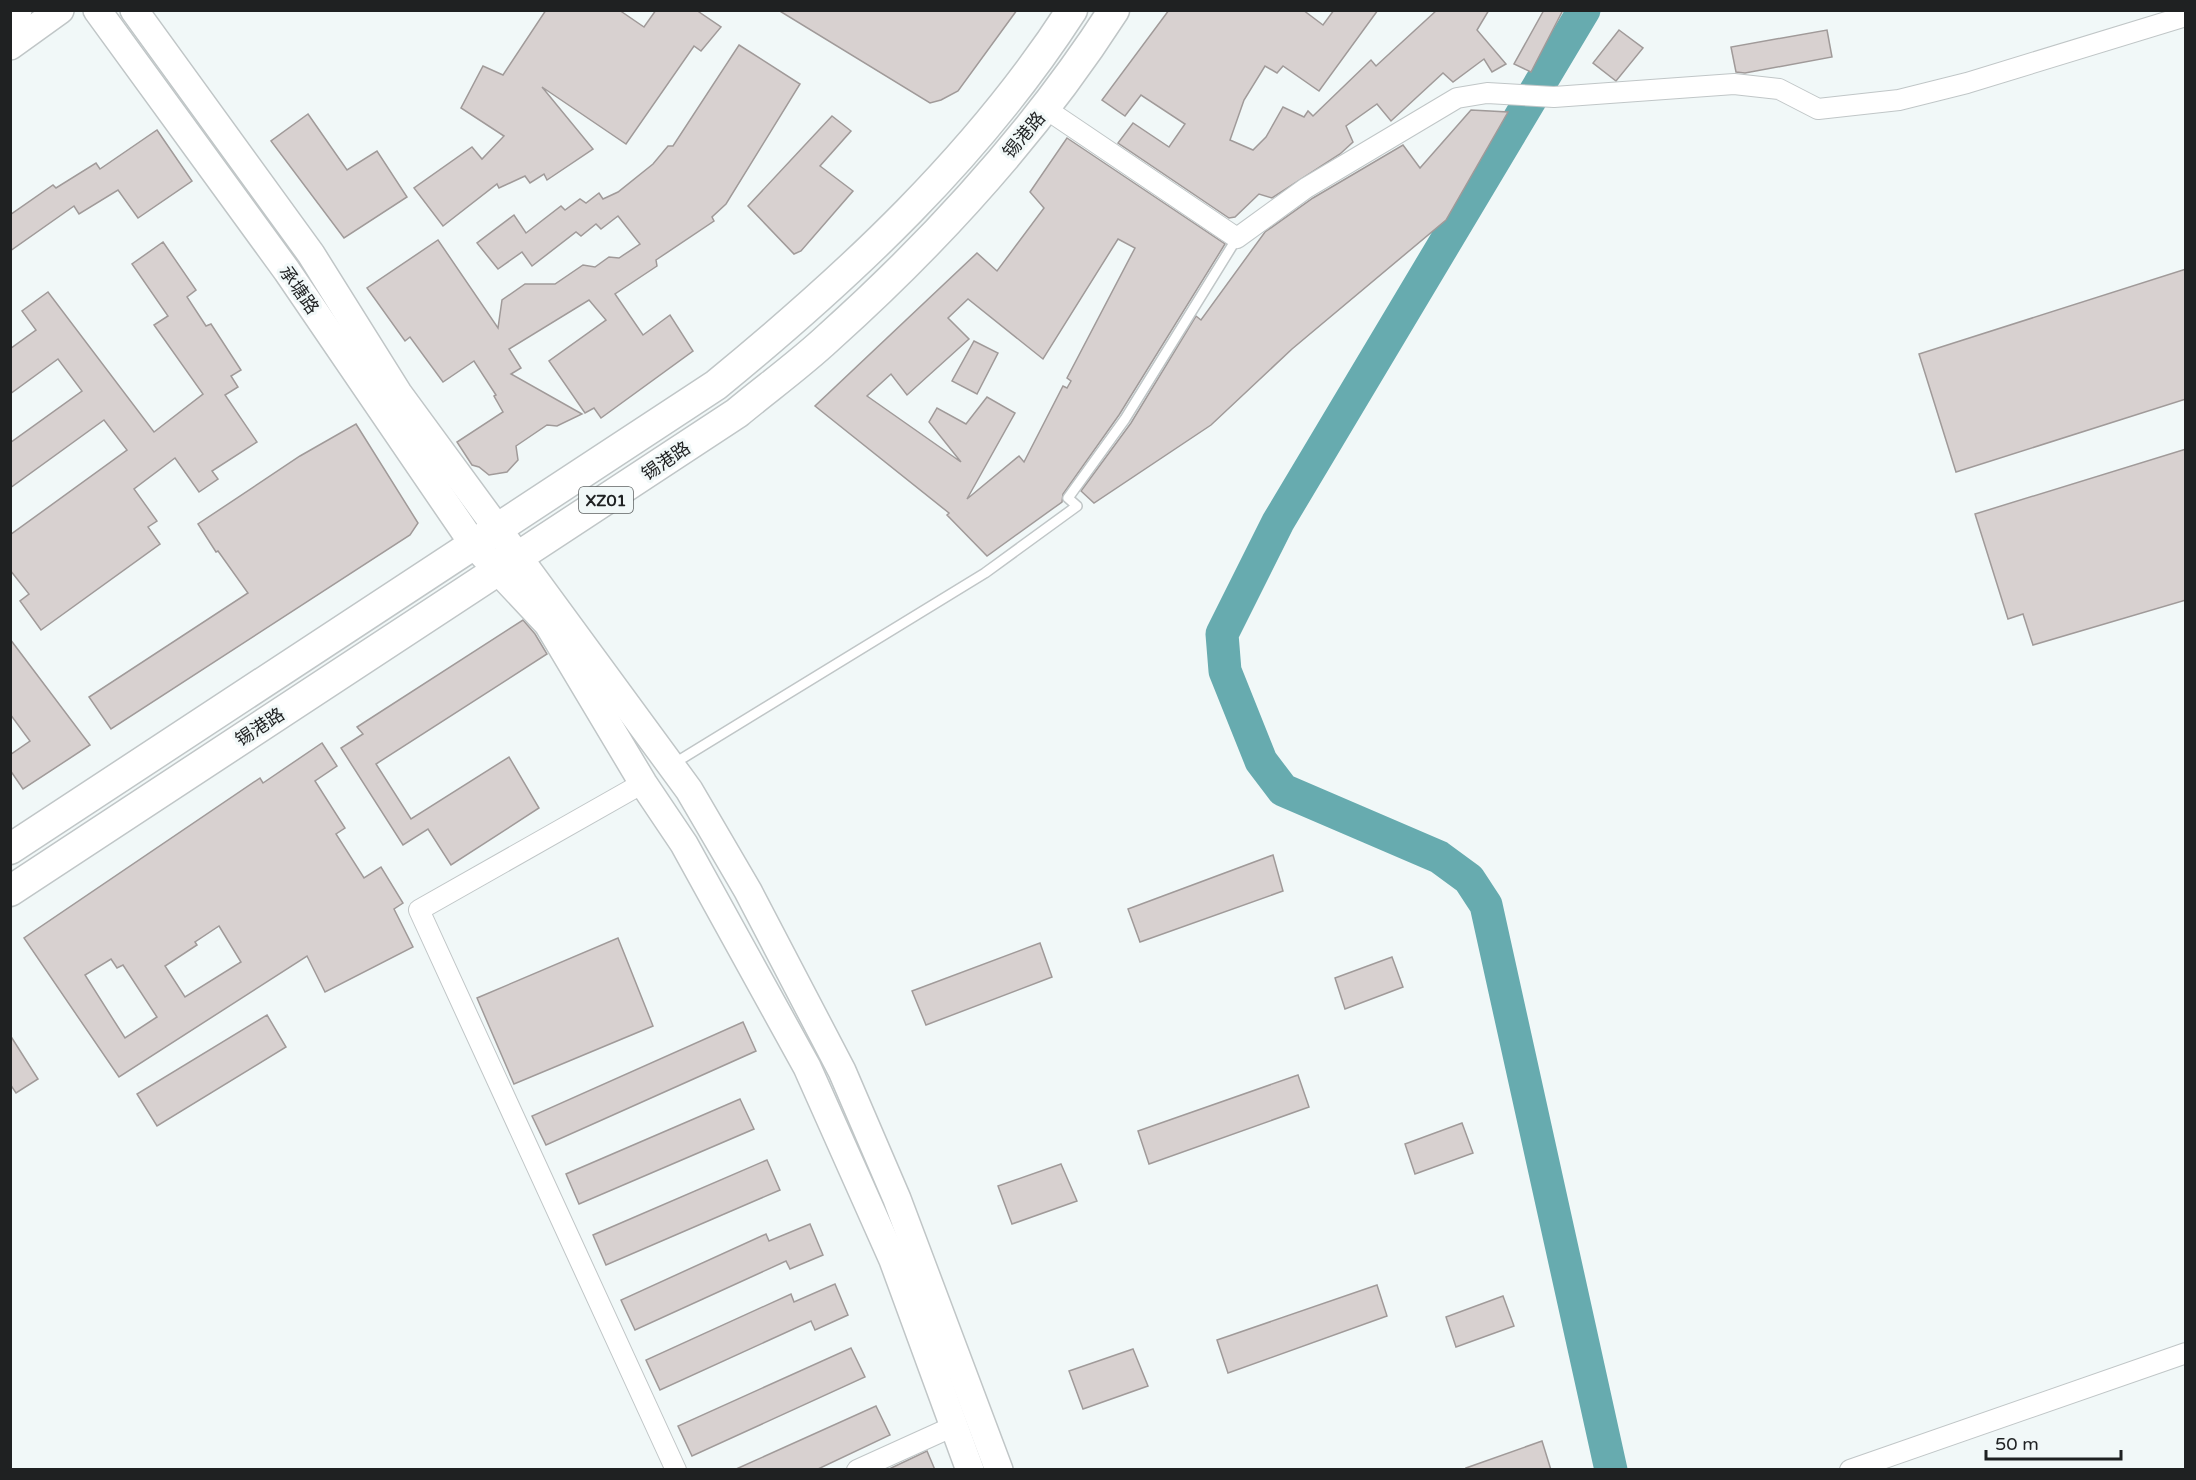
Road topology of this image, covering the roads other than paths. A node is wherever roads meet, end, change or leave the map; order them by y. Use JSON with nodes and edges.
{"nodes":[{"id":1,"x":18,"y":10,"type":"edge"},
{"id":2,"x":60,"y":10,"type":"edge"},
{"id":3,"x":97,"y":10,"type":"edge"},
{"id":4,"x":134,"y":10,"type":"edge"},
{"id":5,"x":1072,"y":10,"type":"edge"},
{"id":6,"x":1114,"y":10,"type":"edge"},
{"id":7,"x":10,"y":16,"type":"edge"},
{"id":8,"x":2186,"y":16,"type":"edge"},
{"id":9,"x":10,"y":46,"type":"edge"},
{"id":10,"x":1046,"y":109,"type":"junction"},
{"id":11,"x":1237,"y":238,"type":"junction"},
{"id":12,"x":486,"y":537,"type":"junction"},
{"id":13,"x":508,"y":564,"type":"junction"},
{"id":14,"x":671,"y":765,"type":"junction"},
{"id":15,"x":643,"y":783,"type":"junction"},
{"id":16,"x":10,"y":849,"type":"edge"},
{"id":17,"x":10,"y":891,"type":"edge"},
{"id":18,"x":2186,"y":1353,"type":"edge"},
{"id":19,"x":954,"y":1426,"type":"junction"},
{"id":20,"x":676,"y":1470,"type":"edge"},
{"id":21,"x":857,"y":1470,"type":"edge"},
{"id":22,"x":970,"y":1470,"type":"edge"},
{"id":23,"x":999,"y":1470,"type":"edge"},
{"id":24,"x":1850,"y":1470,"type":"edge"}],
"edges":[{"from":1,"to":7,"type":"street"},
{"from":2,"to":9,"type":"street"},
{"from":3,"to":12,"type":"street","name":"承塘路"},
{"from":4,"to":12,"type":"street","name":"承塘路"},
{"from":5,"to":12,"type":"main road","name":"锡港路","number":"XZ01"},
{"from":6,"to":10,"type":"main road","name":"锡港路","number":"XZ01"},
{"from":8,"to":11,"type":"street"},
{"from":10,"to":11,"type":"street"},
{"from":10,"to":13,"type":"main road","name":"锡港路","number":"XZ01"},
{"from":11,"to":14,"type":"lane"},
{"from":12,"to":13,"type":"street","name":"承塘路"},
{"from":12,"to":16,"type":"main road","name":"锡港路","number":"XZ01"},
{"from":13,"to":14,"type":"street"},
{"from":13,"to":15,"type":"street"},
{"from":13,"to":17,"type":"main road","name":"锡港路","number":"XZ01"},
{"from":14,"to":23,"type":"street"},
{"from":15,"to":19,"type":"street"},
{"from":15,"to":20,"type":"street"},
{"from":18,"to":24,"type":"street"},
{"from":19,"to":21,"type":"street"},
{"from":19,"to":22,"type":"street"}]}
